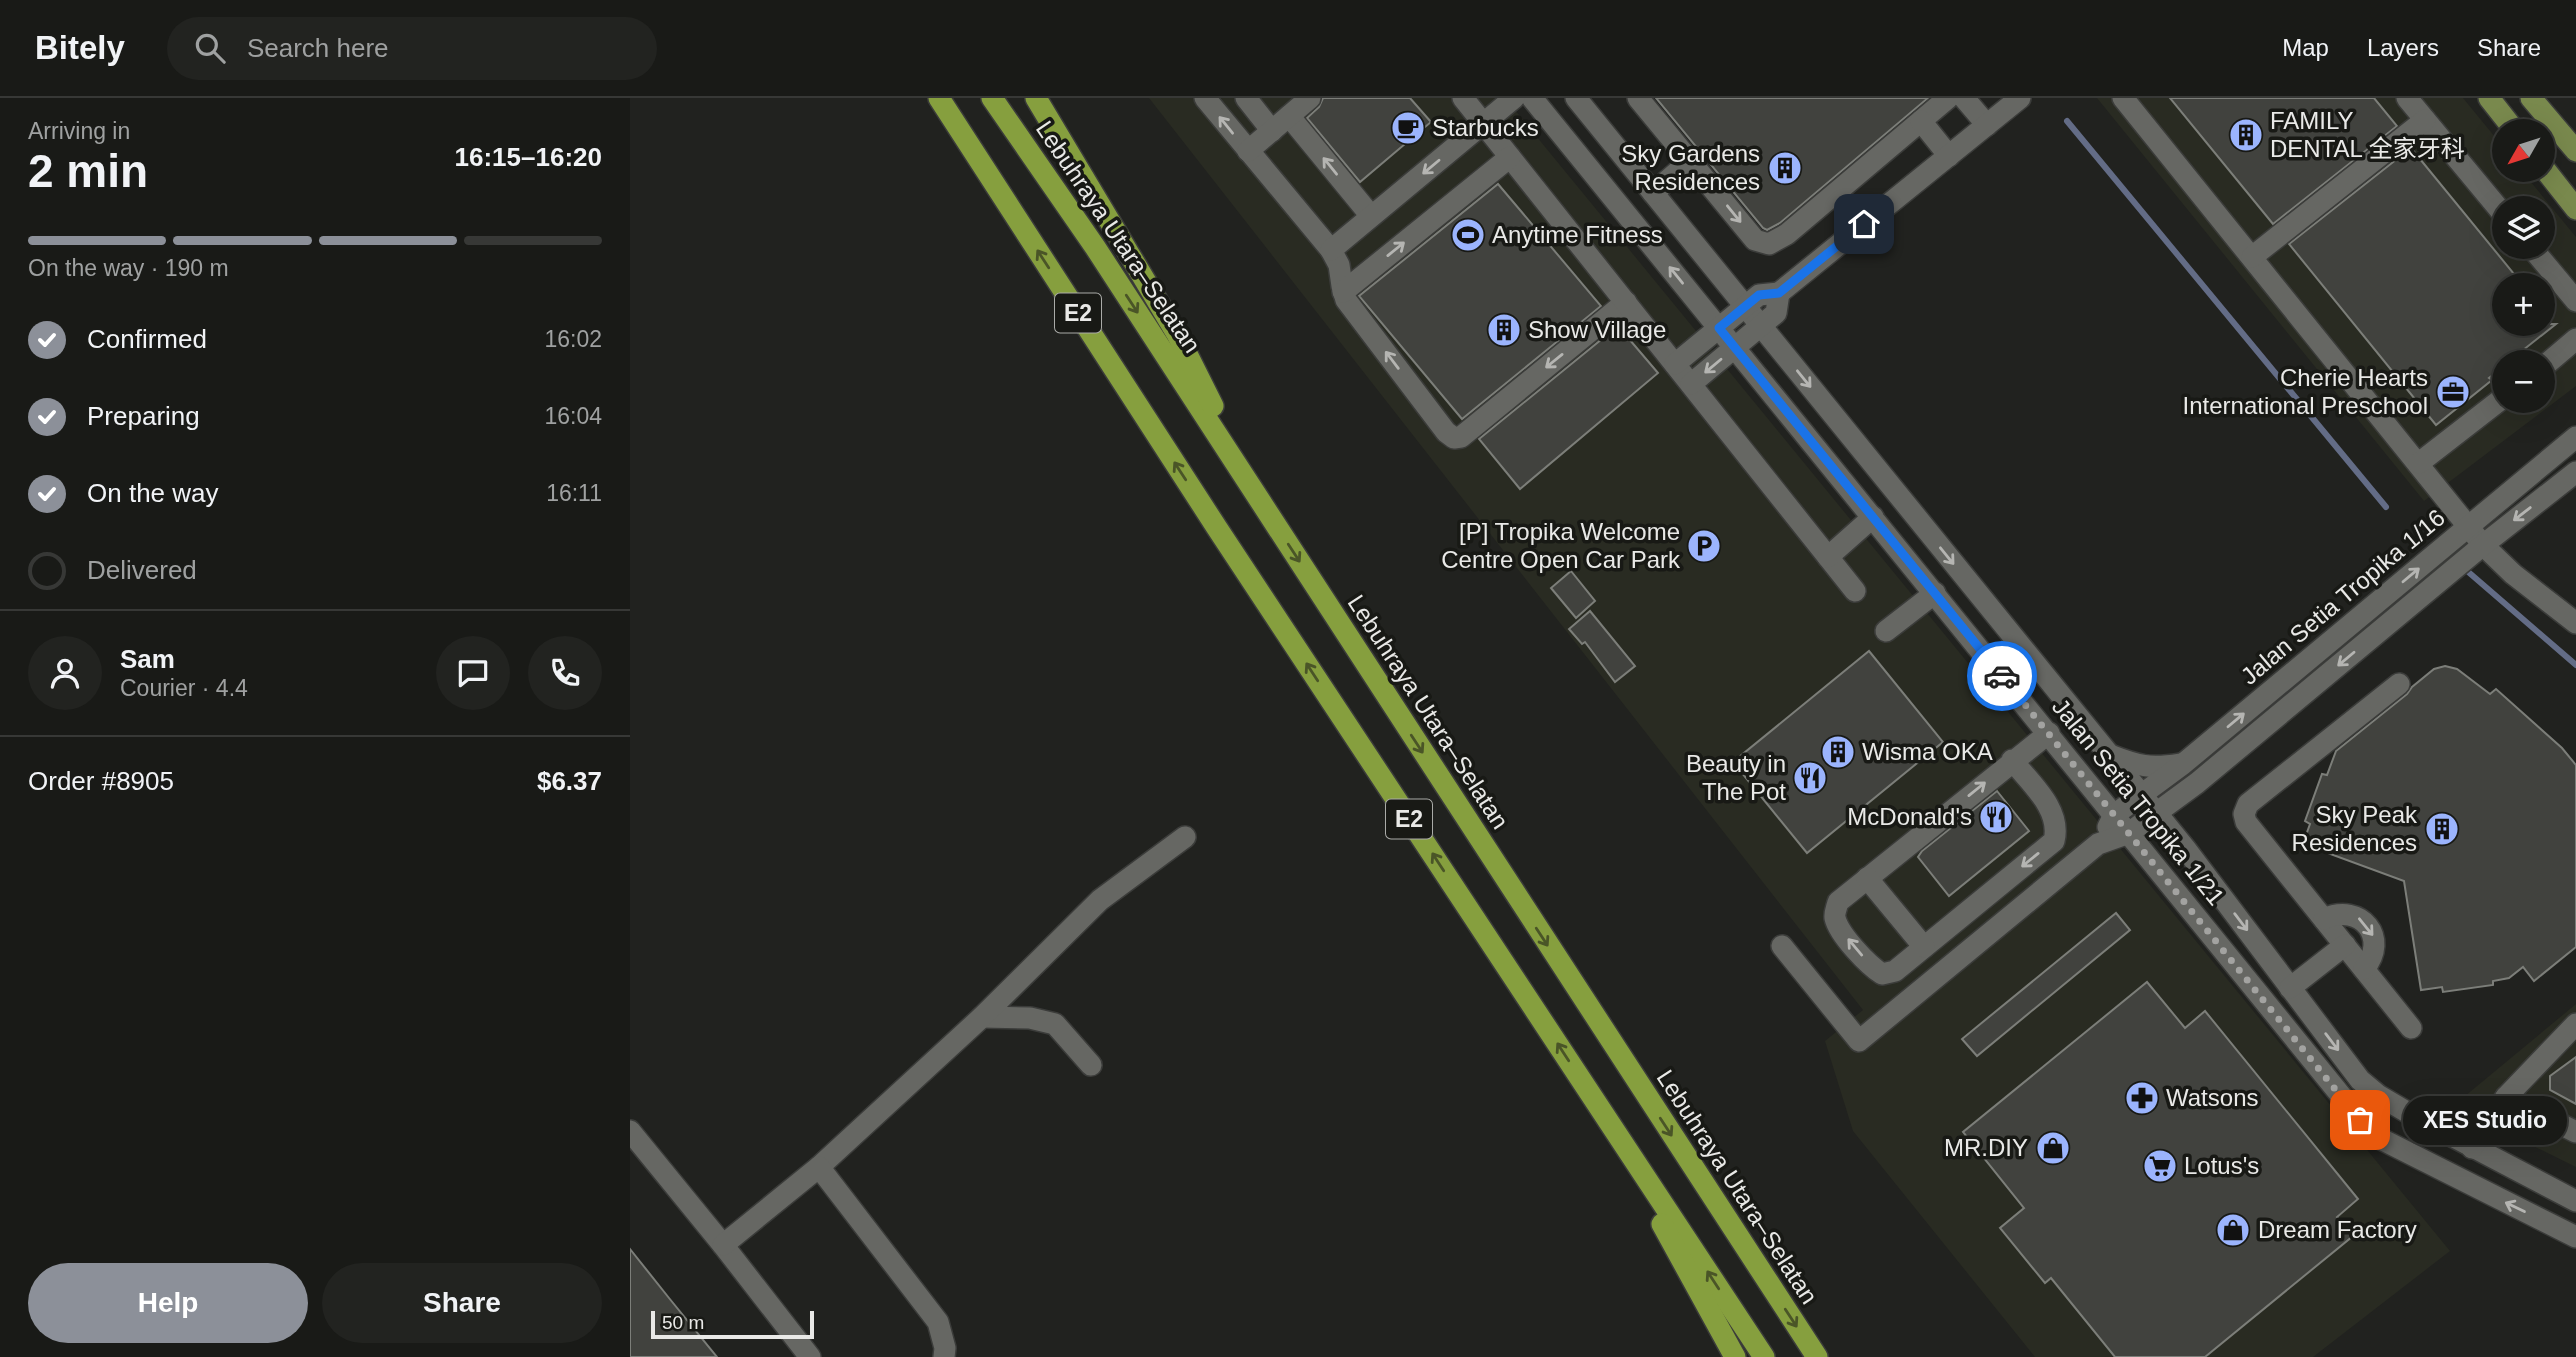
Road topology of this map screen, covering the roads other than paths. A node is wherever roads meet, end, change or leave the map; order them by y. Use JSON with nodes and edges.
{"nodes":[{"id":1,"x":939,"y":98,"type":"edge"},
{"id":2,"x":992,"y":98,"type":"edge"},
{"id":3,"x":1007,"y":98,"type":"edge"},
{"id":4,"x":1036,"y":98,"type":"edge"},
{"id":5,"x":1205,"y":98,"type":"edge"},
{"id":6,"x":1246,"y":98,"type":"edge"},
{"id":7,"x":1310,"y":98,"type":"edge"},
{"id":8,"x":1463,"y":98,"type":"edge"},
{"id":9,"x":1514,"y":98,"type":"edge"},
{"id":10,"x":1532,"y":98,"type":"edge"},
{"id":11,"x":1576,"y":98,"type":"edge"},
{"id":12,"x":1638,"y":98,"type":"edge"},
{"id":13,"x":1948,"y":98,"type":"edge"},
{"id":14,"x":1964,"y":98,"type":"edge"},
{"id":15,"x":2020,"y":98,"type":"edge"},
{"id":16,"x":2123,"y":98,"type":"edge"},
{"id":17,"x":2407,"y":98,"type":"edge"},
{"id":18,"x":2489,"y":98,"type":"edge"},
{"id":19,"x":2531,"y":98,"type":"edge"},
{"id":20,"x":1289,"y":116,"type":"junction"},
{"id":21,"x":2506,"y":119,"type":"edge"},
{"id":22,"x":2425,"y":120,"type":"junction"},
{"id":23,"x":1921,"y":121,"type":"junction"},
{"id":24,"x":1483,"y":123,"type":"junction"},
{"id":25,"x":1987,"y":124,"type":"junction"},
{"id":26,"x":1272,"y":131,"type":"junction"},
{"id":27,"x":1248,"y":151,"type":"junction"},
{"id":28,"x":2576,"y":151,"type":"edge"},
{"id":29,"x":1949,"y":156,"type":"junction"},
{"id":30,"x":1510,"y":157,"type":"junction"},
{"id":31,"x":1690,"y":162,"type":"junction"},
{"id":32,"x":2555,"y":182,"type":"edge"},
{"id":33,"x":1653,"y":192,"type":"junction"},
{"id":34,"x":2492,"y":201,"type":"edge"},
{"id":35,"x":2576,"y":209,"type":"edge"},
{"id":36,"x":1371,"y":216,"type":"junction"},
{"id":37,"x":1095,"y":247,"type":"junction"},
{"id":38,"x":1331,"y":250,"type":"junction"},
{"id":39,"x":2252,"y":257,"type":"junction"},
{"id":40,"x":2541,"y":259,"type":"edge"},
{"id":41,"x":1343,"y":292,"type":"junction"},
{"id":42,"x":1779,"y":293,"type":"junction"},
{"id":43,"x":2576,"y":301,"type":"edge"},
{"id":44,"x":1626,"y":302,"type":"junction"},
{"id":45,"x":1745,"y":306,"type":"junction"},
{"id":46,"x":1761,"y":326,"type":"junction"},
{"id":47,"x":1719,"y":328,"type":"junction"},
{"id":48,"x":2576,"y":339,"type":"edge"},
{"id":49,"x":1735,"y":347,"type":"junction"},
{"id":50,"x":2555,"y":357,"type":"edge"},
{"id":51,"x":1675,"y":364,"type":"junction"},
{"id":52,"x":1691,"y":384,"type":"junction"},
{"id":53,"x":2492,"y":406,"type":"edge"},
{"id":54,"x":2576,"y":437,"type":"edge"},
{"id":55,"x":2419,"y":463,"type":"junction"},
{"id":56,"x":2576,"y":472,"type":"edge"},
{"id":57,"x":1257,"y":495,"type":"junction"},
{"id":58,"x":1873,"y":517,"type":"junction"},
{"id":59,"x":2468,"y":527,"type":"junction"},
{"id":60,"x":2483,"y":545,"type":"junction"},
{"id":61,"x":1828,"y":557,"type":"junction"},
{"id":62,"x":1855,"y":591,"type":"dead end"},
{"id":63,"x":1935,"y":593,"type":"junction"},
{"id":64,"x":2576,"y":623,"type":"edge"},
{"id":65,"x":1886,"y":631,"type":"dead end"},
{"id":66,"x":2399,"y":684,"type":"dead end"},
{"id":67,"x":2049,"y":733,"type":"junction"},
{"id":68,"x":2108,"y":754,"type":"junction"},
{"id":69,"x":2012,"y":760,"type":"junction"},
{"id":70,"x":2183,"y":764,"type":"junction"},
{"id":71,"x":2085,"y":779,"type":"junction"},
{"id":72,"x":2197,"y":783,"type":"junction"},
{"id":73,"x":2141,"y":795,"type":"junction"},
{"id":74,"x":2156,"y":813,"type":"junction"},
{"id":75,"x":2115,"y":815,"type":"junction"},
{"id":76,"x":2129,"y":833,"type":"junction"},
{"id":77,"x":1185,"y":837,"type":"dead end"},
{"id":78,"x":2098,"y":844,"type":"junction"},
{"id":79,"x":2185,"y":848,"type":"junction"},
{"id":80,"x":2153,"y":862,"type":"junction"},
{"id":81,"x":1867,"y":878,"type":"junction"},
{"id":82,"x":2324,"y":919,"type":"junction"},
{"id":83,"x":1931,"y":942,"type":"junction"},
{"id":84,"x":2345,"y":945,"type":"junction"},
{"id":85,"x":1782,"y":946,"type":"dead end"},
{"id":86,"x":1957,"y":960,"type":"junction"},
{"id":87,"x":2364,"y":970,"type":"junction"},
{"id":88,"x":2290,"y":988,"type":"junction"},
{"id":89,"x":982,"y":1017,"type":"junction"},
{"id":90,"x":2576,"y":1024,"type":"edge"},
{"id":91,"x":2411,"y":1028,"type":"dead end"},
{"id":92,"x":1091,"y":1065,"type":"dead end"},
{"id":93,"x":2506,"y":1097,"type":"junction"},
{"id":94,"x":1601,"y":1109,"type":"junction"},
{"id":95,"x":630,"y":1131,"type":"edge"},
{"id":96,"x":2576,"y":1132,"type":"edge"},
{"id":97,"x":2472,"y":1148,"type":"junction"},
{"id":98,"x":819,"y":1167,"type":"junction"},
{"id":99,"x":2576,"y":1201,"type":"edge"},
{"id":100,"x":2576,"y":1237,"type":"edge"},
{"id":101,"x":723,"y":1245,"type":"junction"},
{"id":102,"x":810,"y":1357,"type":"edge"},
{"id":103,"x":944,"y":1357,"type":"edge"},
{"id":104,"x":1735,"y":1357,"type":"edge"},
{"id":105,"x":1764,"y":1357,"type":"edge"},
{"id":106,"x":1816,"y":1357,"type":"edge"}],
"edges":[{"from":94,"to":1,"type":"highway","number":"E2","one_way":true},
{"from":2,"to":37,"type":"highway","name":"Lebuhraya Utara–Selatan","number":"E2"},
{"from":3,"to":37,"type":"highway"},
{"from":4,"to":57,"type":"highway"},
{"from":27,"to":5,"type":"street","one_way":true},
{"from":6,"to":26,"type":"street"},
{"from":7,"to":20,"type":"street"},
{"from":8,"to":24,"type":"street"},
{"from":9,"to":24,"type":"street"},
{"from":47,"to":10,"type":"street","name":"Jalan Setia Tropika 1/21","one_way":true},
{"from":11,"to":33,"type":"street","name":"Jalan Setia Tropika 1/21"},
{"from":12,"to":31,"type":"street"},
{"from":13,"to":23,"type":"street"},
{"from":14,"to":25,"type":"street"},
{"from":15,"to":25,"type":"street"},
{"from":16,"to":39,"type":"street"},
{"from":17,"to":22,"type":"street"},
{"from":18,"to":21,"type":"main road"},
{"from":19,"to":28,"type":"main road"},
{"from":20,"to":26,"type":"street"},
{"from":36,"to":20,"type":"street","one_way":true},
{"from":22,"to":34,"type":"street"},
{"from":22,"to":39,"type":"street"},
{"from":23,"to":29,"type":"street"},
{"from":31,"to":23,"type":"street","one_way":true},
{"from":24,"to":30,"type":"street"},
{"from":24,"to":36,"type":"street","one_way":true},
{"from":25,"to":29,"type":"street"},
{"from":26,"to":27,"type":"street"},
{"from":27,"to":38,"type":"street"},
{"from":29,"to":42,"type":"street"},
{"from":41,"to":30,"type":"street","one_way":true},
{"from":30,"to":44,"type":"street"},
{"from":31,"to":33,"type":"street"},
{"from":32,"to":35,"type":"main road"},
{"from":33,"to":45,"type":"street","name":"Jalan Setia Tropika 1/21"},
{"from":36,"to":38,"type":"street"},
{"from":37,"to":57,"type":"highway","name":"Lebuhraya Utara–Selatan","number":"E2","one_way":true},
{"from":38,"to":41,"type":"street"},
{"from":39,"to":55,"type":"street"},
{"from":40,"to":43,"type":"street"},
{"from":44,"to":41,"type":"street","one_way":true},
{"from":42,"to":45,"type":"street"},
{"from":42,"to":46,"type":"street"},
{"from":44,"to":51,"type":"street"},
{"from":45,"to":46,"type":"street","name":"Jalan Setia Tropika 1/21"},
{"from":45,"to":47,"type":"street"},
{"from":46,"to":49,"type":"street"},
{"from":46,"to":68,"type":"street","name":"Jalan Setia Tropika 1/21","one_way":true},
{"from":47,"to":49,"type":"street","name":"Jalan Setia Tropika 1/21"},
{"from":47,"to":51,"type":"street"},
{"from":48,"to":50,"type":"street"},
{"from":49,"to":52,"type":"street","one_way":true},
{"from":49,"to":58,"type":"street","name":"Jalan Setia Tropika 1/21"},
{"from":51,"to":52,"type":"street"},
{"from":52,"to":61,"type":"street"},
{"from":53,"to":55,"type":"street"},
{"from":54,"to":59,"type":"street","name":"Jalan Setia Tropika 1/16"},
{"from":55,"to":59,"type":"street"},
{"from":56,"to":60,"type":"street","name":"Jalan Setia Tropika 1/16","one_way":true},
{"from":57,"to":106,"type":"highway","name":"Lebuhraya Utara–Selatan","number":"E2","one_way":true},
{"from":58,"to":61,"type":"street"},
{"from":58,"to":63,"type":"street","name":"Jalan Setia Tropika 1/21"},
{"from":59,"to":60,"type":"street"},
{"from":70,"to":59,"type":"street","name":"Jalan Setia Tropika 1/16","one_way":true},
{"from":60,"to":64,"type":"street"},
{"from":60,"to":72,"type":"street","name":"Jalan Setia Tropika 1/16","one_way":true},
{"from":61,"to":62,"type":"street"},
{"from":63,"to":65,"type":"street"},
{"from":63,"to":67,"type":"street","name":"Jalan Setia Tropika 1/21"},
{"from":66,"to":82,"type":"street"},
{"from":67,"to":69,"type":"street"},
{"from":67,"to":71,"type":"street","name":"Jalan Setia Tropika 1/21"},
{"from":68,"to":70,"type":"street"},
{"from":68,"to":73,"type":"street","name":"Jalan Setia Tropika 1/21"},
{"from":81,"to":69,"type":"street","one_way":true},
{"from":69,"to":83,"type":"street","one_way":true},
{"from":70,"to":73,"type":"street","name":"Jalan Setia Tropika 1/16"},
{"from":71,"to":75,"type":"street","name":"Jalan Setia Tropika 1/21"},
{"from":71,"to":78,"type":"street"},
{"from":72,"to":74,"type":"street","name":"Jalan Setia Tropika 1/16"},
{"from":72,"to":79,"type":"street"},
{"from":73,"to":74,"type":"street","name":"Jalan Setia Tropika 1/21"},
{"from":73,"to":75,"type":"street","name":"Jalan Setia Tropika 1/16"},
{"from":74,"to":76,"type":"street","name":"Jalan Setia Tropika 1/16"},
{"from":74,"to":79,"type":"street","name":"Jalan Setia Tropika 1/21"},
{"from":75,"to":76,"type":"street","name":"Jalan Setia Tropika 1/21"},
{"from":75,"to":78,"type":"street"},
{"from":76,"to":78,"type":"street","name":"Jalan Setia Tropika 1/16"},
{"from":76,"to":80,"type":"street","name":"Jalan Setia Tropika 1/21"},
{"from":77,"to":89,"type":"street"},
{"from":78,"to":80,"type":"street"},
{"from":78,"to":86,"type":"street"},
{"from":79,"to":88,"type":"street","name":"Jalan Setia Tropika 1/21","one_way":true},
{"from":100,"to":80,"type":"street","name":"Jalan Setia Tropika 1/21","one_way":true},
{"from":81,"to":83,"type":"street"},
{"from":83,"to":81,"type":"street","one_way":true},
{"from":82,"to":84,"type":"street"},
{"from":82,"to":87,"type":"street","one_way":true},
{"from":83,"to":86,"type":"street"},
{"from":84,"to":87,"type":"street"},
{"from":84,"to":88,"type":"street"},
{"from":85,"to":86,"type":"street"},
{"from":87,"to":91,"type":"street"},
{"from":88,"to":97,"type":"street","name":"Jalan Setia Tropika 1/21","one_way":true},
{"from":89,"to":92,"type":"street"},
{"from":89,"to":98,"type":"street"},
{"from":90,"to":93,"type":"street"},
{"from":93,"to":96,"type":"street"},
{"from":93,"to":97,"type":"street"},
{"from":94,"to":104,"type":"highway"},
{"from":105,"to":94,"type":"highway","number":"E2","one_way":true},
{"from":95,"to":101,"type":"street"},
{"from":97,"to":99,"type":"street","name":"Jalan Setia Tropika 1/21"},
{"from":98,"to":101,"type":"street"},
{"from":98,"to":103,"type":"street"},
{"from":101,"to":102,"type":"street"}]}
